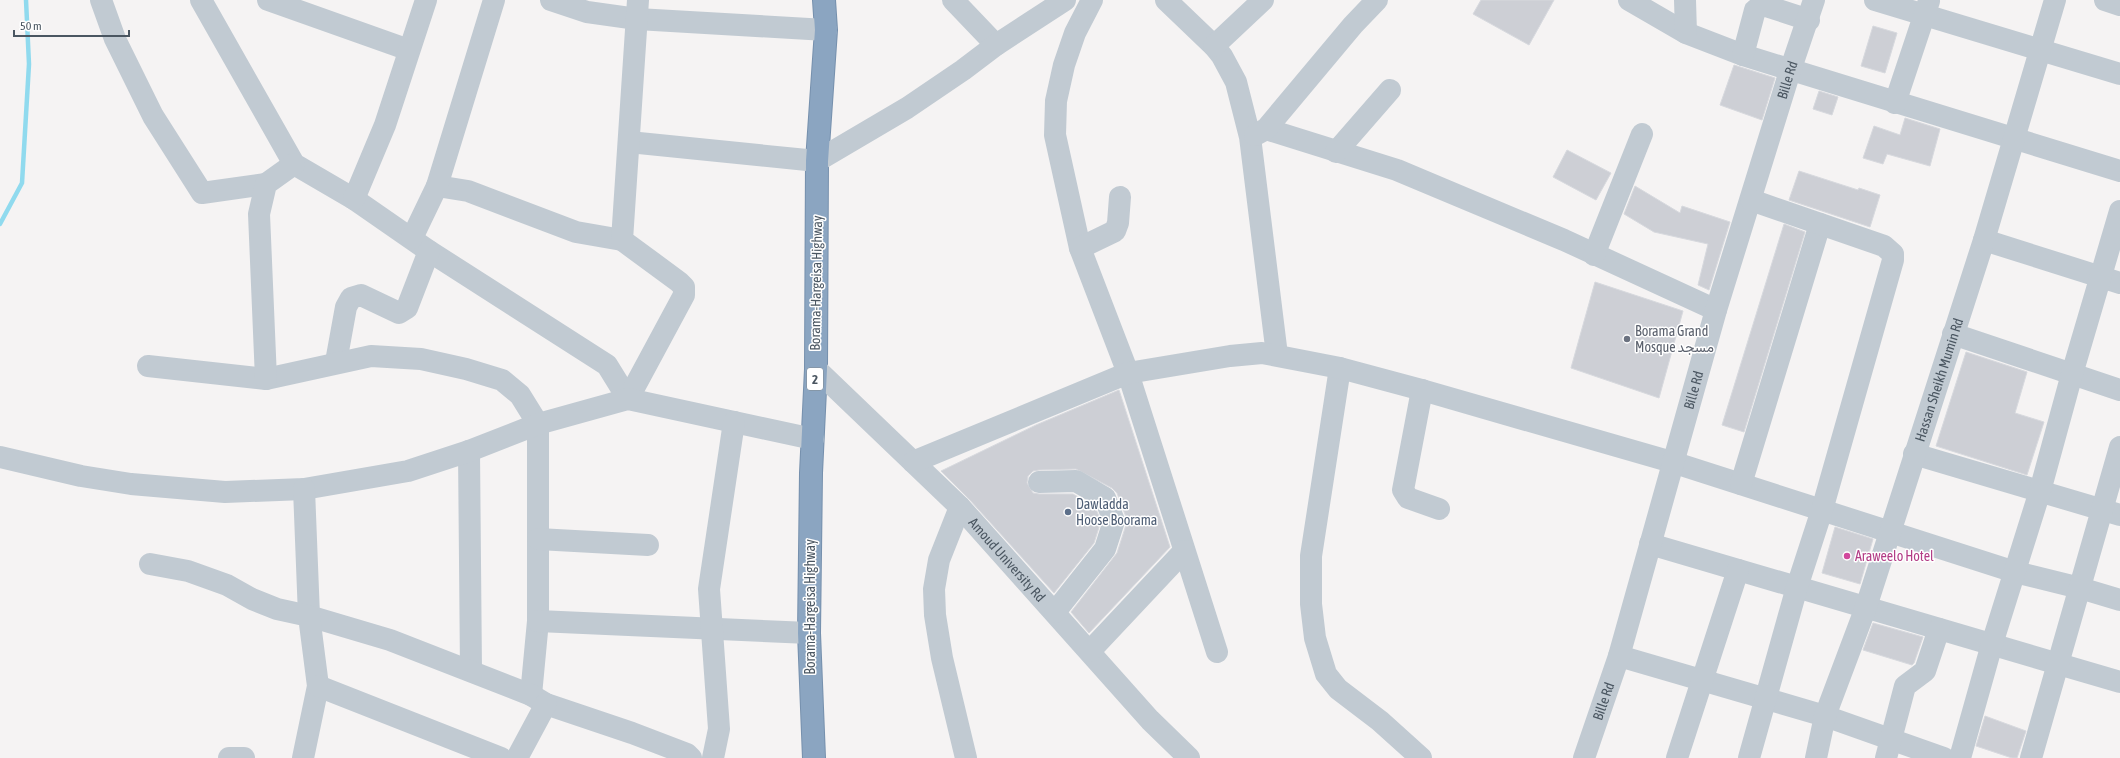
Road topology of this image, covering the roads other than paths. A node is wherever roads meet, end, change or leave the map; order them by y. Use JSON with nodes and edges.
{"nodes":[{"id":1,"x":101,"y":0,"type":"edge"},
{"id":2,"x":201,"y":0,"type":"edge"},
{"id":3,"x":268,"y":0,"type":"edge"},
{"id":4,"x":426,"y":0,"type":"edge"},
{"id":5,"x":494,"y":0,"type":"edge"},
{"id":6,"x":551,"y":0,"type":"edge"},
{"id":7,"x":824,"y":0,"type":"edge"},
{"id":8,"x":953,"y":0,"type":"edge"},
{"id":9,"x":1092,"y":0,"type":"edge"},
{"id":10,"x":1166,"y":0,"type":"edge"},
{"id":11,"x":1263,"y":0,"type":"edge"},
{"id":12,"x":1377,"y":0,"type":"edge"},
{"id":13,"x":1629,"y":0,"type":"edge"},
{"id":14,"x":1685,"y":0,"type":"edge"},
{"id":15,"x":1874,"y":0,"type":"edge"},
{"id":16,"x":2055,"y":0,"type":"edge"},
{"id":17,"x":2105,"y":0,"type":"edge"},
{"id":18,"x":1053,"y":3,"type":"edge"},
{"id":19,"x":2120,"y":5,"type":"edge"},
{"id":20,"x":1927,"y":7,"type":"edge"},
{"id":21,"x":638,"y":10,"type":"edge"},
{"id":22,"x":1812,"y":10,"type":"edge"},
{"id":23,"x":826,"y":30,"type":"junction"},
{"id":24,"x":1686,"y":33,"type":"junction"},
{"id":25,"x":996,"y":45,"type":"junction"},
{"id":26,"x":1214,"y":46,"type":"junction"},
{"id":27,"x":2040,"y":48,"type":"junction"},
{"id":28,"x":409,"y":50,"type":"junction"},
{"id":29,"x":1743,"y":55,"type":"junction"},
{"id":30,"x":1790,"y":71,"type":"junction"},
{"id":31,"x":2120,"y":74,"type":"edge"},
{"id":32,"x":1390,"y":90,"type":"dead end"},
{"id":33,"x":1895,"y":103,"type":"junction"},
{"id":34,"x":1258,"y":133,"type":"junction"},
{"id":35,"x":1642,"y":134,"type":"dead end"},
{"id":36,"x":2012,"y":139,"type":"junction"},
{"id":37,"x":629,"y":142,"type":"junction"},
{"id":38,"x":1336,"y":152,"type":"junction"},
{"id":39,"x":817,"y":161,"type":"junction"},
{"id":40,"x":294,"y":164,"type":"junction"},
{"id":41,"x":2120,"y":171,"type":"edge"},
{"id":42,"x":266,"y":184,"type":"junction"},
{"id":43,"x":437,"y":186,"type":"junction"},
{"id":44,"x":1120,"y":197,"type":"dead end"},
{"id":45,"x":354,"y":199,"type":"junction"},
{"id":46,"x":1751,"y":200,"type":"junction"},
{"id":47,"x":2120,"y":211,"type":"edge"},
{"id":48,"x":1820,"y":224,"type":"junction"},
{"id":49,"x":412,"y":238,"type":"junction"},
{"id":50,"x":622,"y":240,"type":"junction"},
{"id":51,"x":1984,"y":240,"type":"junction"},
{"id":52,"x":1080,"y":248,"type":"junction"},
{"id":53,"x":429,"y":251,"type":"junction"},
{"id":54,"x":1594,"y":255,"type":"junction"},
{"id":55,"x":2110,"y":281,"type":"edge"},
{"id":56,"x":1716,"y":310,"type":"junction"},
{"id":57,"x":1953,"y":334,"type":"junction"},
{"id":58,"x":1277,"y":355,"type":"junction"},
{"id":59,"x":336,"y":362,"type":"junction"},
{"id":60,"x":148,"y":366,"type":"dead end"},
{"id":61,"x":1340,"y":368,"type":"junction"},
{"id":62,"x":816,"y":369,"type":"junction"},
{"id":63,"x":1128,"y":373,"type":"junction"},
{"id":64,"x":2072,"y":374,"type":"junction"},
{"id":65,"x":266,"y":379,"type":"junction"},
{"id":66,"x":1422,"y":390,"type":"junction"},
{"id":67,"x":2120,"y":390,"type":"edge"},
{"id":68,"x":628,"y":399,"type":"junction"},
{"id":69,"x":734,"y":422,"type":"junction"},
{"id":70,"x":538,"y":424,"type":"junction"},
{"id":71,"x":813,"y":439,"type":"junction"},
{"id":72,"x":2120,"y":447,"type":"edge"},
{"id":73,"x":469,"y":451,"type":"junction"},
{"id":74,"x":1914,"y":454,"type":"junction"},
{"id":75,"x":0,"y":457,"type":"edge"},
{"id":76,"x":914,"y":462,"type":"junction"},
{"id":77,"x":1672,"y":462,"type":"junction"},
{"id":78,"x":1039,"y":482,"type":"dead end"},
{"id":79,"x":1741,"y":484,"type":"junction"},
{"id":80,"x":304,"y":488,"type":"junction"},
{"id":81,"x":2040,"y":491,"type":"junction"},
{"id":82,"x":960,"y":507,"type":"junction"},
{"id":83,"x":1438,"y":509,"type":"dead end"},
{"id":84,"x":1822,"y":510,"type":"junction"},
{"id":85,"x":2111,"y":512,"type":"edge"},
{"id":86,"x":1889,"y":531,"type":"junction"},
{"id":87,"x":538,"y":539,"type":"junction"},
{"id":88,"x":1650,"y":544,"type":"junction"},
{"id":89,"x":648,"y":545,"type":"dead end"},
{"id":90,"x":1184,"y":551,"type":"junction"},
{"id":91,"x":150,"y":564,"type":"dead end"},
{"id":92,"x":1738,"y":570,"type":"junction"},
{"id":93,"x":2015,"y":572,"type":"junction"},
{"id":94,"x":1797,"y":587,"type":"junction"},
{"id":95,"x":2080,"y":588,"type":"junction"},
{"id":96,"x":2120,"y":600,"type":"edge"},
{"id":97,"x":1866,"y":607,"type":"junction"},
{"id":98,"x":1055,"y":612,"type":"junction"},
{"id":99,"x":309,"y":616,"type":"junction"},
{"id":100,"x":538,"y":620,"type":"junction"},
{"id":101,"x":1939,"y":629,"type":"junction"},
{"id":102,"x":711,"y":630,"type":"junction"},
{"id":103,"x":809,"y":633,"type":"junction"},
{"id":104,"x":1992,"y":644,"type":"junction"},
{"id":105,"x":1090,"y":651,"type":"junction"},
{"id":106,"x":1217,"y":652,"type":"dead end"},
{"id":107,"x":1619,"y":656,"type":"junction"},
{"id":108,"x":2058,"y":664,"type":"junction"},
{"id":109,"x":471,"y":671,"type":"junction"},
{"id":110,"x":1703,"y":678,"type":"junction"},
{"id":111,"x":2120,"y":682,"type":"edge"},
{"id":112,"x":318,"y":686,"type":"junction"},
{"id":113,"x":1766,"y":698,"type":"junction"},
{"id":114,"x":538,"y":700,"type":"junction"},
{"id":115,"x":1826,"y":716,"type":"junction"},
{"id":116,"x":1888,"y":749,"type":"edge"},
{"id":117,"x":1588,"y":757,"type":"edge"},
{"id":118,"x":229,"y":758,"type":"edge"},
{"id":119,"x":244,"y":758,"type":"edge"},
{"id":120,"x":303,"y":758,"type":"edge"},
{"id":121,"x":502,"y":758,"type":"edge"},
{"id":122,"x":517,"y":758,"type":"edge"},
{"id":123,"x":691,"y":758,"type":"edge"},
{"id":124,"x":713,"y":758,"type":"edge"},
{"id":125,"x":814,"y":758,"type":"edge"},
{"id":126,"x":966,"y":758,"type":"edge"},
{"id":127,"x":1189,"y":758,"type":"edge"},
{"id":128,"x":1421,"y":758,"type":"edge"},
{"id":129,"x":1677,"y":758,"type":"edge"},
{"id":130,"x":1749,"y":758,"type":"edge"},
{"id":131,"x":1816,"y":758,"type":"edge"},
{"id":132,"x":1944,"y":758,"type":"edge"},
{"id":133,"x":1960,"y":758,"type":"edge"},
{"id":134,"x":2031,"y":758,"type":"edge"}],
"edges":[{"from":1,"to":42,"type":"street"},
{"from":2,"to":40,"type":"street"},
{"from":3,"to":28,"type":"street"},
{"from":4,"to":28,"type":"street"},
{"from":5,"to":43,"type":"street"},
{"from":6,"to":21,"type":"street"},
{"from":7,"to":23,"type":"highway","name":"Borama-Hargeisa Highway","number":"2"},
{"from":8,"to":25,"type":"street"},
{"from":9,"to":52,"type":"street"},
{"from":10,"to":26,"type":"street"},
{"from":11,"to":26,"type":"street"},
{"from":12,"to":34,"type":"street"},
{"from":13,"to":24,"type":"street"},
{"from":14,"to":24,"type":"street"},
{"from":15,"to":20,"type":"street"},
{"from":16,"to":27,"type":"street","name":"Hassan Sheikh Mumin Rd"},
{"from":17,"to":19,"type":"street"},
{"from":18,"to":25,"type":"street"},
{"from":20,"to":27,"type":"street"},
{"from":20,"to":33,"type":"street"},
{"from":21,"to":23,"type":"street"},
{"from":21,"to":37,"type":"street"},
{"from":22,"to":29,"type":"street"},
{"from":22,"to":30,"type":"street","name":"Bille Rd"},
{"from":23,"to":39,"type":"highway","name":"Borama-Hargeisa Highway","number":"2"},
{"from":24,"to":29,"type":"street"},
{"from":25,"to":39,"type":"street"},
{"from":26,"to":34,"type":"street"},
{"from":27,"to":31,"type":"street"},
{"from":27,"to":36,"type":"street","name":"Hassan Sheikh Mumin Rd"},
{"from":28,"to":45,"type":"street"},
{"from":29,"to":30,"type":"street"},
{"from":30,"to":33,"type":"street"},
{"from":30,"to":46,"type":"street","name":"Bille Rd"},
{"from":32,"to":38,"type":"street"},
{"from":33,"to":36,"type":"street"},
{"from":34,"to":38,"type":"street"},
{"from":34,"to":58,"type":"street"},
{"from":35,"to":54,"type":"street"},
{"from":36,"to":41,"type":"street"},
{"from":36,"to":51,"type":"street","name":"Hassan Sheikh Mumin Rd"},
{"from":37,"to":39,"type":"street"},
{"from":37,"to":50,"type":"street"},
{"from":38,"to":54,"type":"street"},
{"from":39,"to":62,"type":"highway","name":"Borama-Hargeisa Highway","number":"2"},
{"from":40,"to":42,"type":"street"},
{"from":40,"to":45,"type":"street"},
{"from":42,"to":65,"type":"street"},
{"from":43,"to":49,"type":"street"},
{"from":43,"to":50,"type":"street"},
{"from":44,"to":52,"type":"street"},
{"from":45,"to":49,"type":"street"},
{"from":46,"to":48,"type":"street"},
{"from":46,"to":56,"type":"street","name":"Bille Rd"},
{"from":47,"to":55,"type":"street"},
{"from":48,"to":79,"type":"street"},
{"from":48,"to":84,"type":"street"},
{"from":49,"to":53,"type":"street"},
{"from":50,"to":68,"type":"street"},
{"from":51,"to":55,"type":"street"},
{"from":51,"to":57,"type":"street","name":"Hassan Sheikh Mumin Rd"},
{"from":52,"to":63,"type":"street"},
{"from":53,"to":59,"type":"street"},
{"from":53,"to":68,"type":"street"},
{"from":54,"to":56,"type":"street"},
{"from":55,"to":64,"type":"street"},
{"from":56,"to":77,"type":"street","name":"Bille Rd"},
{"from":57,"to":64,"type":"street"},
{"from":57,"to":74,"type":"street","name":"Hassan Sheikh Mumin Rd"},
{"from":58,"to":61,"type":"street"},
{"from":58,"to":63,"type":"street"},
{"from":59,"to":65,"type":"street"},
{"from":59,"to":70,"type":"street"},
{"from":60,"to":65,"type":"street"},
{"from":61,"to":66,"type":"street"},
{"from":61,"to":128,"type":"street"},
{"from":62,"to":71,"type":"highway","name":"Borama-Hargeisa Highway","number":"2"},
{"from":62,"to":76,"type":"street","name":"Amoud University Rd"},
{"from":63,"to":76,"type":"street"},
{"from":63,"to":90,"type":"street"},
{"from":64,"to":67,"type":"street"},
{"from":64,"to":81,"type":"street"},
{"from":66,"to":77,"type":"street"},
{"from":66,"to":83,"type":"street"},
{"from":68,"to":69,"type":"street"},
{"from":68,"to":70,"type":"street"},
{"from":69,"to":71,"type":"street"},
{"from":69,"to":102,"type":"street"},
{"from":70,"to":73,"type":"street"},
{"from":70,"to":87,"type":"street"},
{"from":71,"to":103,"type":"highway","name":"Borama-Hargeisa Highway","number":"2"},
{"from":72,"to":85,"type":"street"},
{"from":73,"to":80,"type":"street"},
{"from":73,"to":109,"type":"street"},
{"from":74,"to":81,"type":"street"},
{"from":74,"to":86,"type":"street","name":"Hassan Sheikh Mumin Rd"},
{"from":75,"to":80,"type":"street"},
{"from":76,"to":82,"type":"street","name":"Amoud University Rd"},
{"from":77,"to":79,"type":"street"},
{"from":77,"to":88,"type":"street","name":"Bille Rd"},
{"from":78,"to":98,"type":"street"},
{"from":79,"to":84,"type":"street"},
{"from":80,"to":99,"type":"street"},
{"from":81,"to":85,"type":"street"},
{"from":81,"to":93,"type":"street"},
{"from":82,"to":98,"type":"street","name":"Amoud University Rd"},
{"from":82,"to":126,"type":"street"},
{"from":84,"to":86,"type":"street"},
{"from":84,"to":94,"type":"street"},
{"from":85,"to":95,"type":"street"},
{"from":86,"to":93,"type":"street"},
{"from":86,"to":97,"type":"street","name":"Hassan Sheikh Mumin Rd"},
{"from":87,"to":89,"type":"street"},
{"from":87,"to":100,"type":"street"},
{"from":88,"to":92,"type":"street"},
{"from":88,"to":107,"type":"street","name":"Bille Rd"},
{"from":90,"to":105,"type":"street"},
{"from":90,"to":106,"type":"street"},
{"from":91,"to":99,"type":"street"},
{"from":92,"to":94,"type":"street"},
{"from":92,"to":110,"type":"street"},
{"from":93,"to":95,"type":"street"},
{"from":93,"to":104,"type":"street"},
{"from":94,"to":97,"type":"street"},
{"from":94,"to":113,"type":"street"},
{"from":95,"to":96,"type":"street"},
{"from":95,"to":108,"type":"street"},
{"from":97,"to":101,"type":"street"},
{"from":97,"to":115,"type":"street","name":"Hassan Sheikh Mumin Rd"},
{"from":98,"to":105,"type":"street","name":"Amoud University Rd"},
{"from":99,"to":109,"type":"street"},
{"from":99,"to":112,"type":"street"},
{"from":100,"to":102,"type":"street"},
{"from":100,"to":114,"type":"street"},
{"from":101,"to":104,"type":"street"},
{"from":101,"to":116,"type":"street"},
{"from":102,"to":103,"type":"street"},
{"from":102,"to":124,"type":"street"},
{"from":103,"to":125,"type":"highway","name":"Borama-Hargeisa Highway","number":"2"},
{"from":104,"to":108,"type":"street"},
{"from":104,"to":133,"type":"street"},
{"from":105,"to":127,"type":"street","name":"Amoud University Rd"},
{"from":107,"to":110,"type":"street"},
{"from":107,"to":117,"type":"street","name":"Bille Rd"},
{"from":108,"to":111,"type":"street"},
{"from":108,"to":134,"type":"street"},
{"from":109,"to":114,"type":"street"},
{"from":110,"to":113,"type":"street"},
{"from":110,"to":129,"type":"street"},
{"from":112,"to":120,"type":"street"},
{"from":112,"to":121,"type":"street"},
{"from":113,"to":115,"type":"street"},
{"from":113,"to":130,"type":"street"},
{"from":114,"to":122,"type":"street"},
{"from":114,"to":123,"type":"street"},
{"from":115,"to":116,"type":"street"},
{"from":115,"to":131,"type":"street","name":"Hassan Sheikh Mumin Rd"},
{"from":116,"to":132,"type":"street"},
{"from":118,"to":119,"type":"street"}]}
